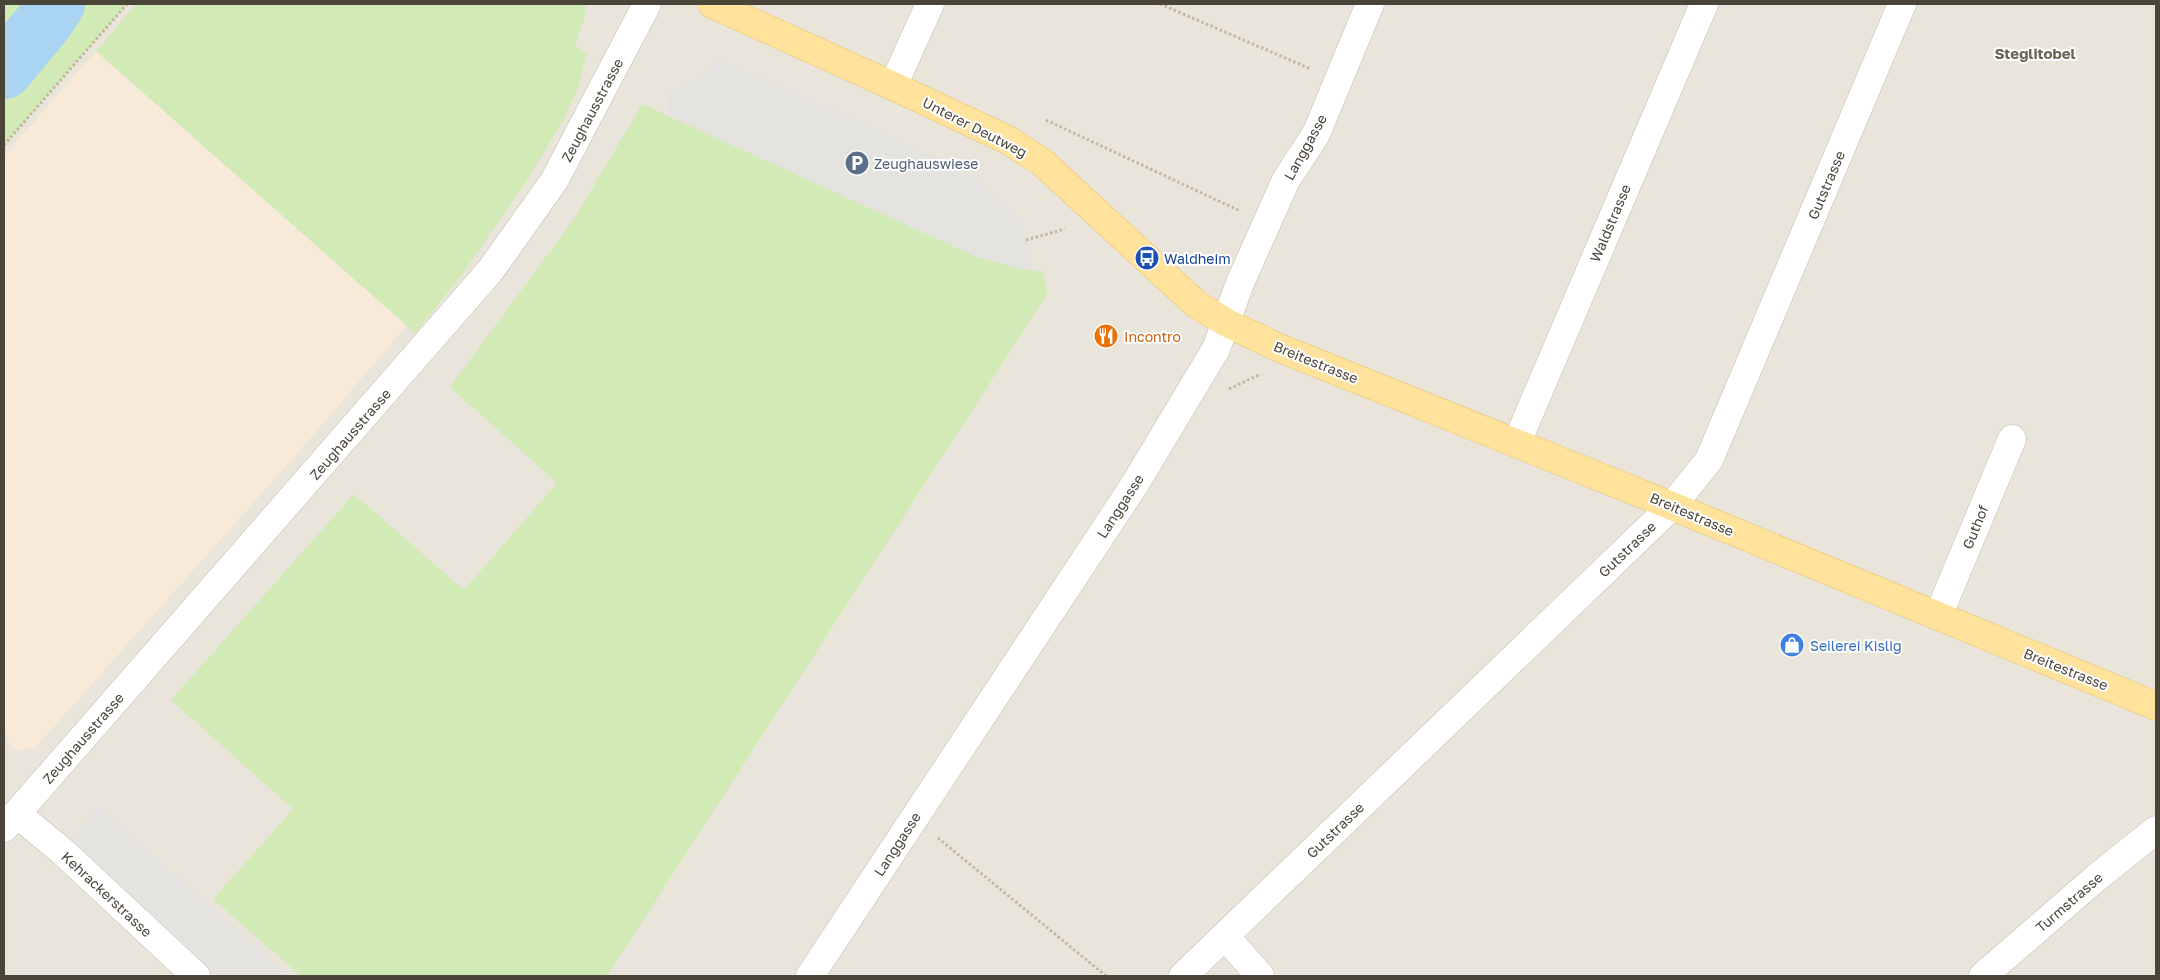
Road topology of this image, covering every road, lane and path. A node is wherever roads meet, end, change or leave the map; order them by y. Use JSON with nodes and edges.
{"nodes":[{"id":1,"x":127,"y":4,"type":"edge"},
{"id":2,"x":647,"y":4,"type":"edge"},
{"id":3,"x":712,"y":4,"type":"edge"},
{"id":4,"x":930,"y":4,"type":"edge"},
{"id":5,"x":1160,"y":4,"type":"edge"},
{"id":6,"x":1370,"y":4,"type":"edge"},
{"id":7,"x":1704,"y":4,"type":"edge"},
{"id":8,"x":1902,"y":4,"type":"edge"},
{"id":9,"x":1308,"y":68,"type":"dead end"},
{"id":10,"x":893,"y":86,"type":"junction"},
{"id":11,"x":1046,"y":120,"type":"dead end"},
{"id":12,"x":4,"y":145,"type":"edge"},
{"id":13,"x":1267,"y":222,"type":"junction"},
{"id":14,"x":1065,"y":229,"type":"dead end"},
{"id":15,"x":1026,"y":240,"type":"dead end"},
{"id":16,"x":1227,"y":323,"type":"junction"},
{"id":17,"x":2012,"y":439,"type":"dead end"},
{"id":18,"x":1517,"y":442,"type":"junction"},
{"id":19,"x":1672,"y":506,"type":"junction"},
{"id":20,"x":1938,"y":616,"type":"junction"},
{"id":21,"x":2156,"y":706,"type":"edge"},
{"id":22,"x":914,"y":819,"type":"junction"},
{"id":23,"x":10,"y":821,"type":"edge"},
{"id":24,"x":2156,"y":830,"type":"edge"},
{"id":25,"x":1225,"y":936,"type":"junction"},
{"id":26,"x":196,"y":976,"type":"edge"},
{"id":27,"x":810,"y":976,"type":"edge"},
{"id":28,"x":1106,"y":976,"type":"edge"},
{"id":29,"x":1182,"y":976,"type":"edge"},
{"id":30,"x":1260,"y":976,"type":"edge"},
{"id":31,"x":1983,"y":976,"type":"edge"}],
"edges":[{"from":1,"to":12,"type":"path"},
{"from":2,"to":23,"type":"street","name":"Zeughausstrasse"},
{"from":3,"to":10,"type":"main road","name":"Unterer Deutweg"},
{"from":4,"to":10,"type":"street"},
{"from":5,"to":9,"type":"path"},
{"from":6,"to":13,"type":"street","name":"Langgasse"},
{"from":7,"to":18,"type":"street","name":"Waldstrasse"},
{"from":8,"to":19,"type":"street","name":"Gutstrasse"},
{"from":10,"to":16,"type":"main road","name":"Unterer Deutweg"},
{"from":11,"to":13,"type":"path"},
{"from":13,"to":16,"type":"street","name":"Langgasse"},
{"from":14,"to":15,"type":"path"},
{"from":16,"to":18,"type":"main road","name":"Breitestrasse"},
{"from":16,"to":22,"type":"street","name":"Langgasse"},
{"from":17,"to":20,"type":"street","name":"Guthof"},
{"from":18,"to":19,"type":"main road","name":"Breitestrasse"},
{"from":19,"to":20,"type":"main road","name":"Breitestrasse"},
{"from":19,"to":25,"type":"street","name":"Gutstrasse"},
{"from":20,"to":21,"type":"main road","name":"Breitestrasse"},
{"from":22,"to":27,"type":"street","name":"Langgasse"},
{"from":22,"to":28,"type":"path"},
{"from":23,"to":26,"type":"street","name":"Kehrackerstrasse"},
{"from":24,"to":31,"type":"street","name":"Turmstrasse"},
{"from":25,"to":29,"type":"street","name":"Gutstrasse"},
{"from":25,"to":30,"type":"street"}]}
